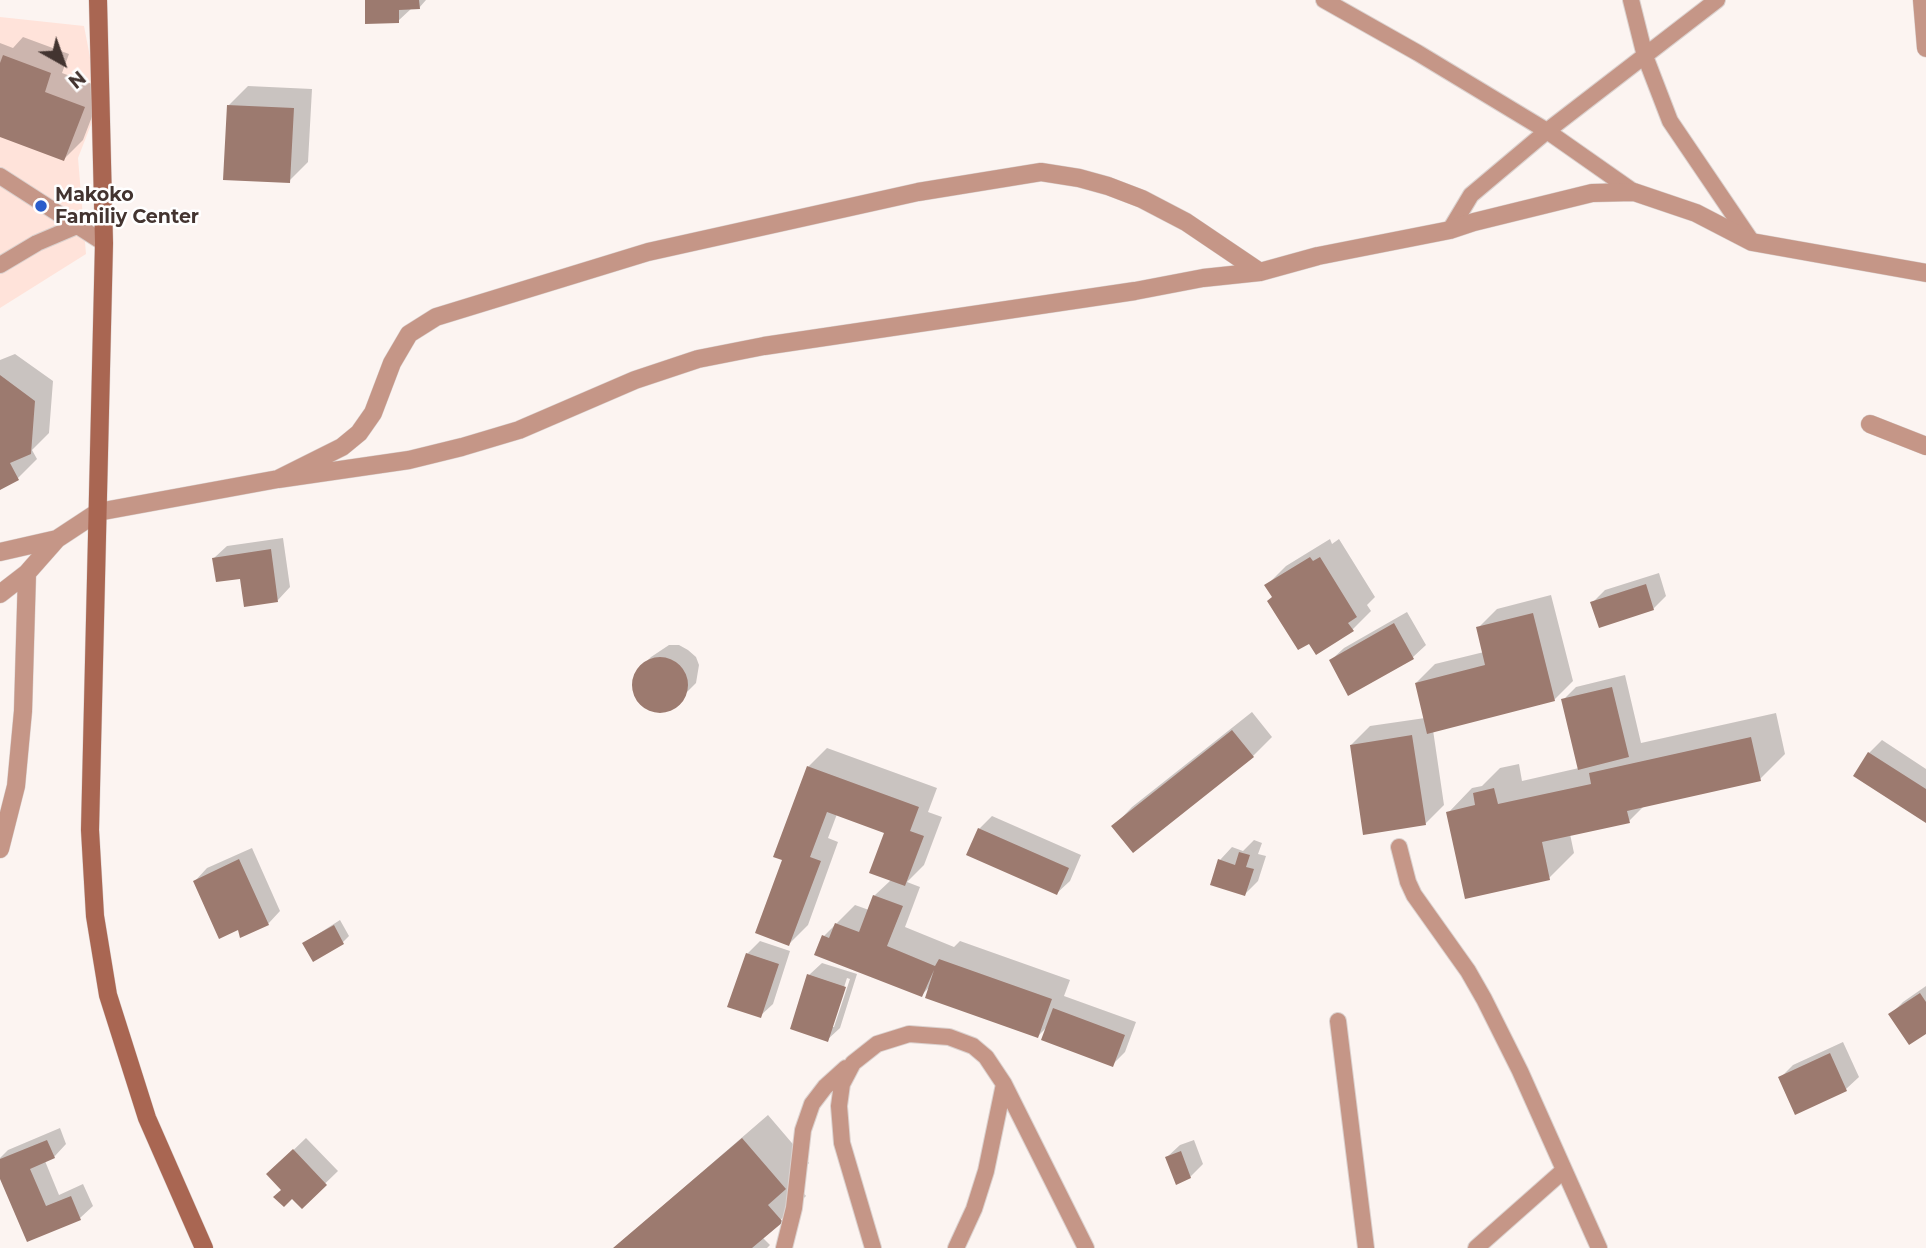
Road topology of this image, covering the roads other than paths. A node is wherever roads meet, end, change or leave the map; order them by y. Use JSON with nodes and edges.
{"nodes":[{"id":1,"x":98,"y":0,"type":"edge"},
{"id":2,"x":1324,"y":0,"type":"edge"},
{"id":3,"x":1632,"y":0,"type":"edge"},
{"id":4,"x":1717,"y":0,"type":"edge"},
{"id":5,"x":1922,"y":0,"type":"edge"},
{"id":6,"x":1926,"y":48,"type":"edge"},
{"id":7,"x":1645,"y":56,"type":"junction"},
{"id":8,"x":1547,"y":131,"type":"junction"},
{"id":9,"x":0,"y":176,"type":"edge"},
{"id":10,"x":1634,"y":192,"type":"junction"},
{"id":11,"x":77,"y":226,"type":"junction"},
{"id":12,"x":1450,"y":230,"type":"junction"},
{"id":13,"x":1752,"y":242,"type":"junction"},
{"id":14,"x":104,"y":243,"type":"junction"},
{"id":15,"x":0,"y":265,"type":"edge"},
{"id":16,"x":1260,"y":272,"type":"junction"},
{"id":17,"x":1926,"y":273,"type":"edge"},
{"id":18,"x":1870,"y":424,"type":"dead end"},
{"id":19,"x":1926,"y":446,"type":"edge"},
{"id":20,"x":278,"y":479,"type":"junction"},
{"id":21,"x":98,"y":512,"type":"junction"},
{"id":22,"x":57,"y":539,"type":"junction"},
{"id":23,"x":0,"y":552,"type":"edge"},
{"id":24,"x":27,"y":573,"type":"junction"},
{"id":25,"x":0,"y":594,"type":"edge"},
{"id":26,"x":1399,"y":847,"type":"dead end"},
{"id":27,"x":0,"y":849,"type":"edge"},
{"id":28,"x":1338,"y":1021,"type":"dead end"},
{"id":29,"x":853,"y":1063,"type":"junction"},
{"id":30,"x":1004,"y":1084,"type":"junction"},
{"id":31,"x":1563,"y":1171,"type":"junction"},
{"id":32,"x":204,"y":1248,"type":"edge"},
{"id":33,"x":784,"y":1248,"type":"edge"},
{"id":34,"x":873,"y":1248,"type":"edge"},
{"id":35,"x":956,"y":1248,"type":"edge"},
{"id":36,"x":1086,"y":1248,"type":"edge"},
{"id":37,"x":1366,"y":1248,"type":"edge"},
{"id":38,"x":1476,"y":1248,"type":"edge"},
{"id":39,"x":1599,"y":1248,"type":"edge"}],
"edges":[{"from":1,"to":14,"type":"street"},
{"from":2,"to":8,"type":"lane"},
{"from":3,"to":7,"type":"lane"},
{"from":4,"to":7,"type":"lane"},
{"from":5,"to":6,"type":"street"},
{"from":7,"to":8,"type":"lane"},
{"from":7,"to":13,"type":"lane"},
{"from":8,"to":10,"type":"lane"},
{"from":8,"to":12,"type":"lane"},
{"from":9,"to":11,"type":"lane"},
{"from":10,"to":12,"type":"street"},
{"from":10,"to":13,"type":"street"},
{"from":11,"to":14,"type":"lane"},
{"from":11,"to":15,"type":"lane"},
{"from":12,"to":16,"type":"street"},
{"from":13,"to":17,"type":"street"},
{"from":14,"to":21,"type":"street"},
{"from":16,"to":20,"type":"street"},
{"from":16,"to":20,"type":"street"},
{"from":18,"to":19,"type":"street"},
{"from":20,"to":21,"type":"street"},
{"from":21,"to":22,"type":"street"},
{"from":21,"to":32,"type":"street"},
{"from":22,"to":23,"type":"street"},
{"from":22,"to":24,"type":"street"},
{"from":24,"to":25,"type":"street"},
{"from":24,"to":27,"type":"street"},
{"from":26,"to":31,"type":"lane"},
{"from":28,"to":37,"type":"lane"},
{"from":29,"to":30,"type":"lane"},
{"from":29,"to":33,"type":"lane"},
{"from":29,"to":34,"type":"lane"},
{"from":30,"to":35,"type":"lane"},
{"from":30,"to":36,"type":"lane"},
{"from":31,"to":38,"type":"lane"},
{"from":31,"to":39,"type":"lane"}]}
